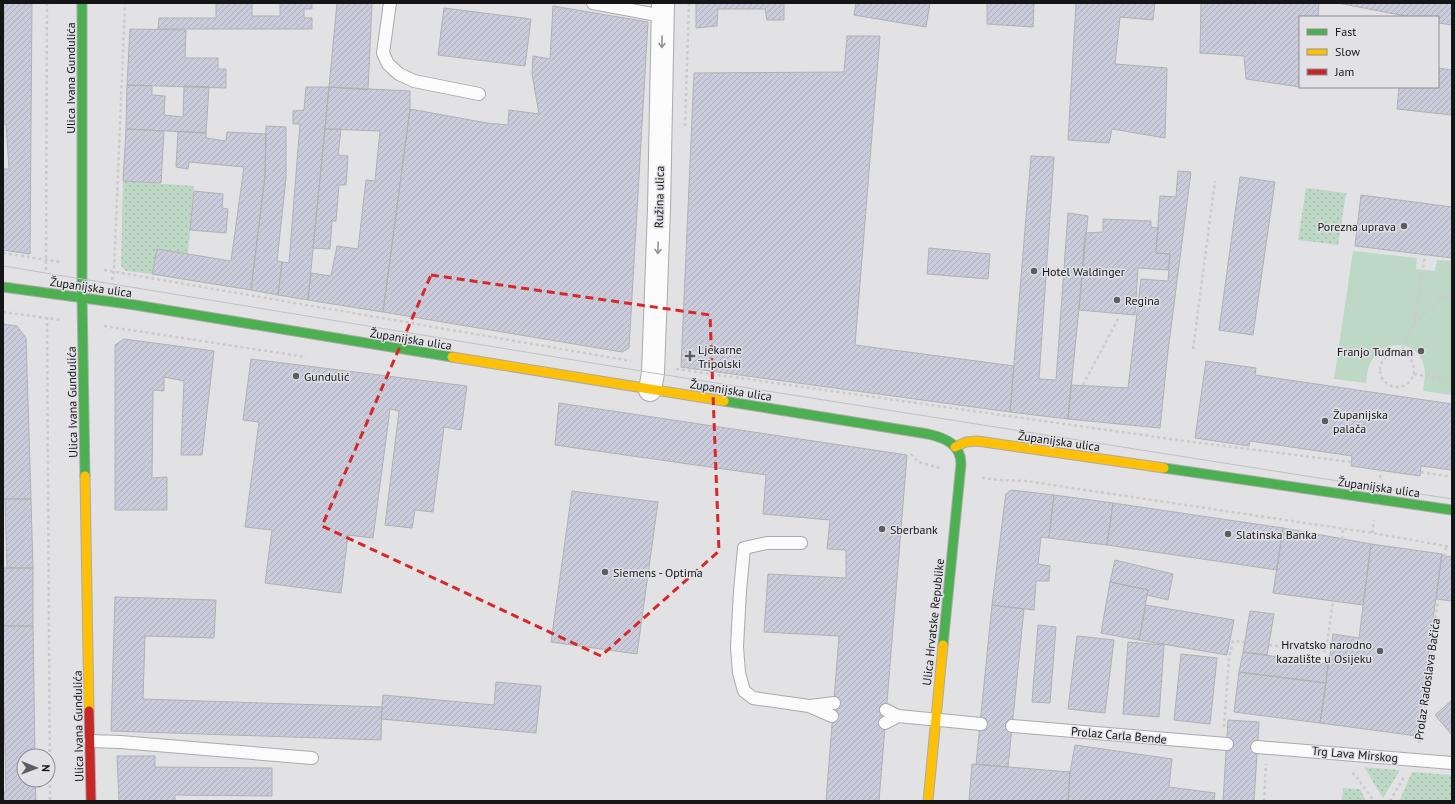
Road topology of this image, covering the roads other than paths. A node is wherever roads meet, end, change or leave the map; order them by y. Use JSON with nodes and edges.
{"nodes":[{"id":1,"x":82,"y":3,"type":"edge"},
{"id":2,"x":390,"y":3,"type":"edge"},
{"id":3,"x":593,"y":3,"type":"edge"},
{"id":4,"x":662,"y":8,"type":"edge"},
{"id":5,"x":479,"y":94,"type":"dead end"},
{"id":6,"x":3,"y":287,"type":"edge"},
{"id":7,"x":82,"y":297,"type":"junction"},
{"id":8,"x":650,"y":390,"type":"junction"},
{"id":9,"x":955,"y":447,"type":"junction"},
{"id":10,"x":1452,"y":510,"type":"edge"},
{"id":11,"x":801,"y":543,"type":"dead end"},
{"id":12,"x":834,"y":703,"type":"dead end"},
{"id":13,"x":809,"y":706,"type":"junction"},
{"id":14,"x":886,"y":710,"type":"dead end"},
{"id":15,"x":832,"y":716,"type":"dead end"},
{"id":16,"x":898,"y":716,"type":"junction"},
{"id":17,"x":936,"y":720,"type":"junction"},
{"id":18,"x":885,"y":723,"type":"dead end"},
{"id":19,"x":980,"y":724,"type":"dead end"},
{"id":20,"x":1012,"y":726,"type":"dead end"},
{"id":21,"x":1225,"y":739,"type":"road end"},
{"id":22,"x":90,"y":742,"type":"junction"},
{"id":23,"x":1257,"y":747,"type":"dead end"},
{"id":24,"x":312,"y":758,"type":"dead end"},
{"id":25,"x":1452,"y":763,"type":"edge"},
{"id":26,"x":91,"y":801,"type":"edge"},
{"id":27,"x":928,"y":801,"type":"edge"}],
"edges":[{"from":1,"to":7,"type":"street","name":"Ulica Ivana Gundulića"},
{"from":2,"to":5,"type":"lane"},
{"from":3,"to":4,"type":"lane"},
{"from":4,"to":8,"type":"street","name":"Ružina ulica","one_way":true},
{"from":6,"to":7,"type":"street","name":"Županijska ulica"},
{"from":7,"to":8,"type":"street","name":"Županijska ulica"},
{"from":7,"to":22,"type":"street","name":"Ulica Ivana Gundulića"},
{"from":8,"to":9,"type":"street","name":"Županijska ulica"},
{"from":9,"to":10,"type":"street","name":"Županijska ulica"},
{"from":9,"to":17,"type":"street","name":"Ulica Hrvatske Republike"},
{"from":11,"to":13,"type":"lane"},
{"from":12,"to":13,"type":"lane"},
{"from":13,"to":15,"type":"lane"},
{"from":14,"to":16,"type":"lane"},
{"from":16,"to":17,"type":"lane"},
{"from":16,"to":18,"type":"lane"},
{"from":17,"to":19,"type":"lane"},
{"from":17,"to":27,"type":"street","name":"Ulica Hrvatske Republike"},
{"from":20,"to":21,"type":"lane","name":"Prolaz Carla Bende"},
{"from":22,"to":24,"type":"lane"},
{"from":22,"to":26,"type":"street","name":"Ulica Ivana Gundulića"},
{"from":23,"to":25,"type":"lane","name":"Trg Lava Mirskog"}]}
